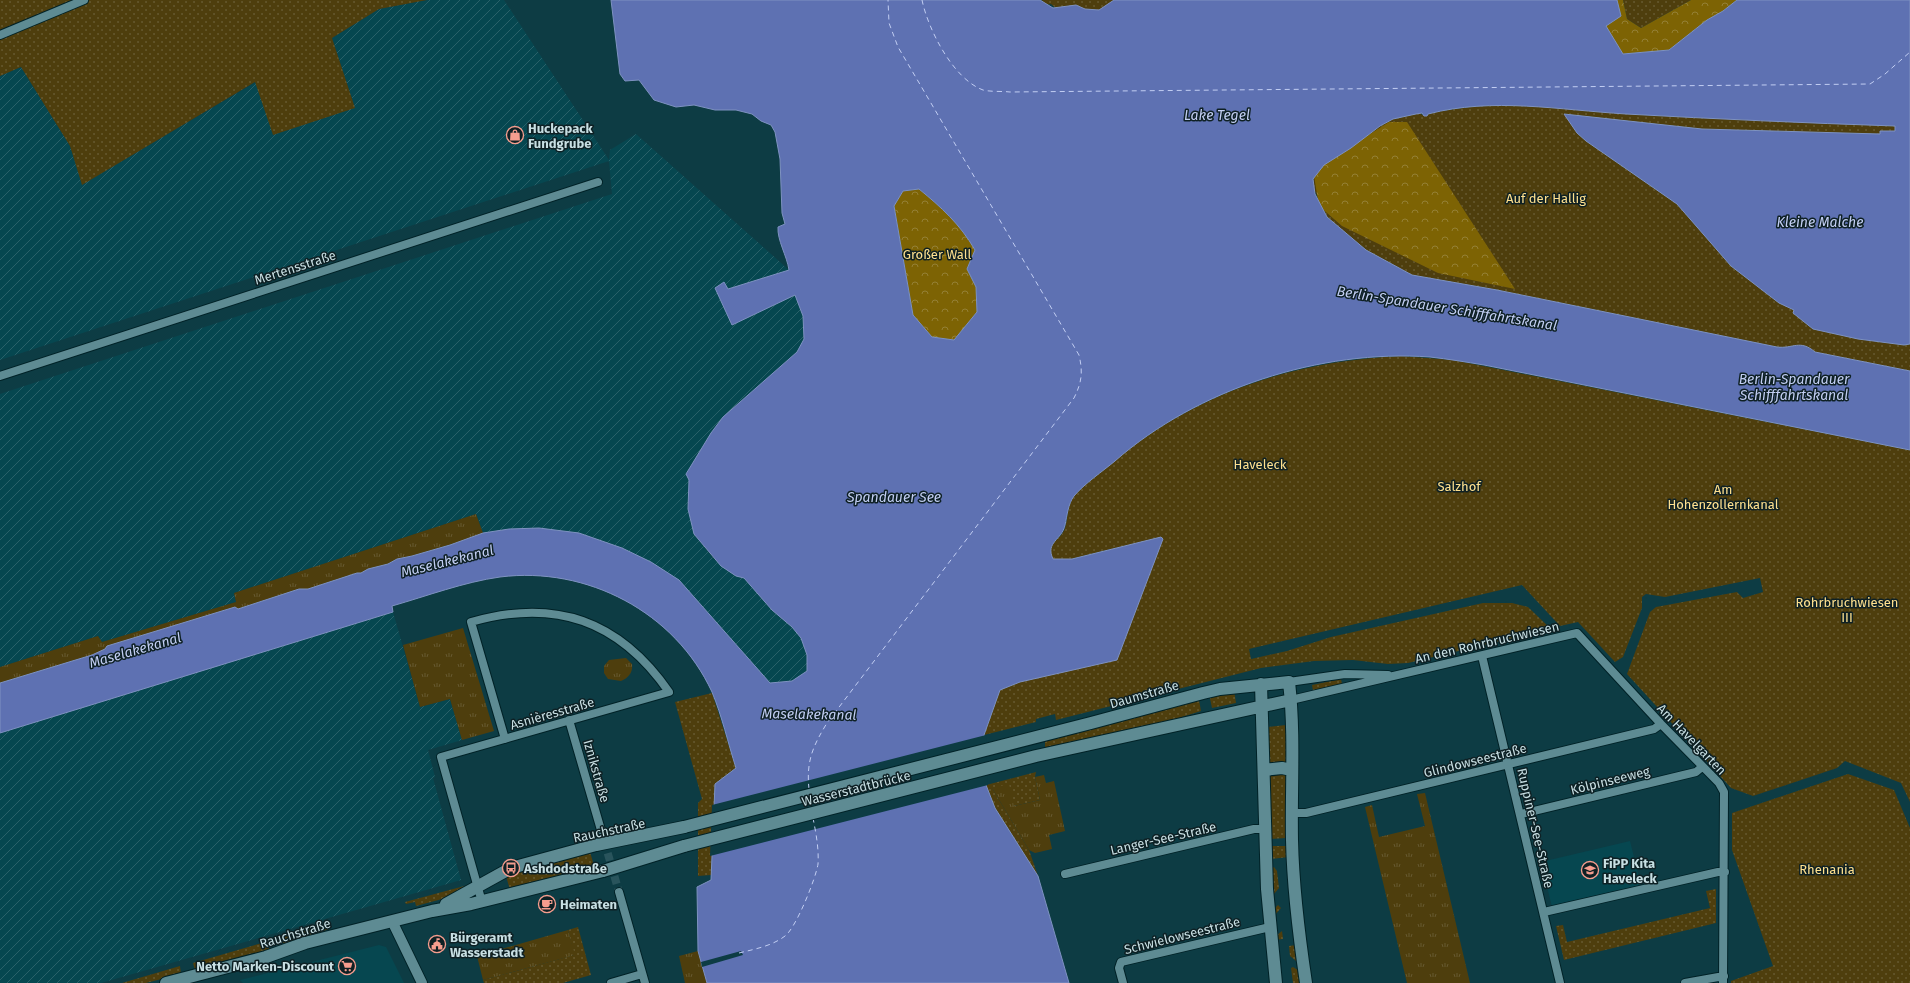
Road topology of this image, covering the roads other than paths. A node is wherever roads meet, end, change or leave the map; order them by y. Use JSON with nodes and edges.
{"nodes":[{"id":1,"x":84,"y":0,"type":"edge"},
{"id":2,"x":0,"y":35,"type":"edge"},
{"id":3,"x":598,"y":182,"type":"dead end"},
{"id":4,"x":0,"y":376,"type":"edge"},
{"id":5,"x":1577,"y":633,"type":"joint"},
{"id":6,"x":1482,"y":656,"type":"junction"},
{"id":7,"x":1401,"y":675,"type":"junction"},
{"id":8,"x":1289,"y":682,"type":"junction"},
{"id":9,"x":1261,"y":684,"type":"junction"},
{"id":10,"x":1291,"y":700,"type":"junction"},
{"id":11,"x":1261,"y":706,"type":"junction"},
{"id":12,"x":569,"y":720,"type":"junction"},
{"id":13,"x":1661,"y":724,"type":"junction"},
{"id":14,"x":1036,"y":738,"type":"joint"},
{"id":15,"x":505,"y":739,"type":"junction"},
{"id":16,"x":1509,"y":765,"type":"junction"},
{"id":17,"x":1702,"y":767,"type":"junction"},
{"id":18,"x":1264,"y":770,"type":"junction"},
{"id":19,"x":1292,"y":770,"type":"junction"},
{"id":20,"x":1292,"y":813,"type":"junction"},
{"id":21,"x":1521,"y":814,"type":"junction"},
{"id":22,"x":684,"y":827,"type":"joint"},
{"id":23,"x":1266,"y":829,"type":"junction"},
{"id":24,"x":601,"y":830,"type":"tunnel mouth"},
{"id":25,"x":684,"y":846,"type":"joint"},
{"id":26,"x":1725,"y":872,"type":"junction"},
{"id":27,"x":1065,"y":874,"type":"dead end"},
{"id":28,"x":478,"y":886,"type":"junction"},
{"id":29,"x":619,"y":892,"type":"tunnel mouth"},
{"id":30,"x":482,"y":902,"type":"junction"},
{"id":31,"x":432,"y":911,"type":"junction"},
{"id":32,"x":1544,"y":912,"type":"junction"},
{"id":33,"x":392,"y":922,"type":"junction"},
{"id":34,"x":1270,"y":927,"type":"junction"},
{"id":35,"x":642,"y":974,"type":"junction"},
{"id":36,"x":1724,"y":980,"type":"edge"},
{"id":37,"x":166,"y":983,"type":"edge"},
{"id":38,"x":422,"y":983,"type":"edge"},
{"id":39,"x":610,"y":983,"type":"edge"},
{"id":40,"x":645,"y":983,"type":"edge"},
{"id":41,"x":1123,"y":983,"type":"edge"},
{"id":42,"x":1276,"y":983,"type":"edge"},
{"id":43,"x":1306,"y":983,"type":"edge"},
{"id":44,"x":1560,"y":983,"type":"edge"},
{"id":45,"x":1685,"y":983,"type":"edge"}],
"edges":[{"from":1,"to":2,"type":"street"},
{"from":3,"to":4,"type":"street","name":"Mertensstraße"},
{"from":5,"to":6,"type":"street","name":"An den Rohrbruchwiesen"},
{"from":5,"to":13,"type":"street","name":"Am Havelgarten"},
{"from":6,"to":7,"type":"street","name":"An den Rohrbruchwiesen"},
{"from":6,"to":16,"type":"street","name":"Ruppiner-See-Straße"},
{"from":7,"to":8,"type":"street","name":"An den Rohrbruchwiesen"},
{"from":7,"to":10,"type":"street","name":"An den Rohrbruchwiesen"},
{"from":8,"to":9,"type":"main road","name":"Daumstraße"},
{"from":8,"to":10,"type":"main road"},
{"from":9,"to":11,"type":"main road"},
{"from":9,"to":14,"type":"main road","name":"Daumstraße"},
{"from":10,"to":11,"type":"main road"},
{"from":10,"to":19,"type":"main road"},
{"from":11,"to":18,"type":"main road"},
{"from":11,"to":25,"type":"main road","name":"Wasserstadtbrücke"},
{"from":12,"to":15,"type":"street","name":"Asnièresstraße"},
{"from":12,"to":15,"type":"street","name":"Asnièresstraße"},
{"from":12,"to":24,"type":"street","name":"Iznikstraße"},
{"from":13,"to":16,"type":"street","name":"Glindowseestraße"},
{"from":13,"to":17,"type":"street","name":"Am Havelgarten"},
{"from":14,"to":22,"type":"main road","name":"Wasserstadtbrücke"},
{"from":15,"to":28,"type":"street","name":"Asnièresstraße"},
{"from":16,"to":20,"type":"street","name":"Glindowseestraße"},
{"from":16,"to":21,"type":"street","name":"Ruppiner-See-Straße"},
{"from":17,"to":21,"type":"street","name":"Kölpinseeweg"},
{"from":17,"to":26,"type":"street","name":"Am Havelgarten"},
{"from":18,"to":19,"type":"main road"},
{"from":18,"to":23,"type":"main road"},
{"from":19,"to":20,"type":"main road"},
{"from":20,"to":43,"type":"main road"},
{"from":21,"to":32,"type":"street","name":"Ruppiner-See-Straße"},
{"from":22,"to":28,"type":"main road","name":"Rauchstraße","bridge":true},
{"from":23,"to":27,"type":"street","name":"Langer-See-Straße"},
{"from":23,"to":34,"type":"main road"},
{"from":25,"to":30,"type":"main road","name":"Rauchstraße","bridge":true},
{"from":26,"to":32,"type":"street"},
{"from":26,"to":36,"type":"street","name":"Am Havelgarten"},
{"from":28,"to":30,"type":"street"},
{"from":28,"to":31,"type":"main road","name":"Rauchstraße"},
{"from":29,"to":35,"type":"street"},
{"from":30,"to":31,"type":"main road","name":"Rauchstraße"},
{"from":31,"to":33,"type":"main road","name":"Rauchstraße"},
{"from":32,"to":44,"type":"street","name":"Ruppiner-See-Straße"},
{"from":33,"to":37,"type":"main road","name":"Rauchstraße"},
{"from":33,"to":38,"type":"street"},
{"from":34,"to":41,"type":"street","name":"Schwielowseestraße"},
{"from":34,"to":42,"type":"main road"},
{"from":35,"to":39,"type":"street"},
{"from":35,"to":40,"type":"street"},
{"from":36,"to":45,"type":"street"}]}
